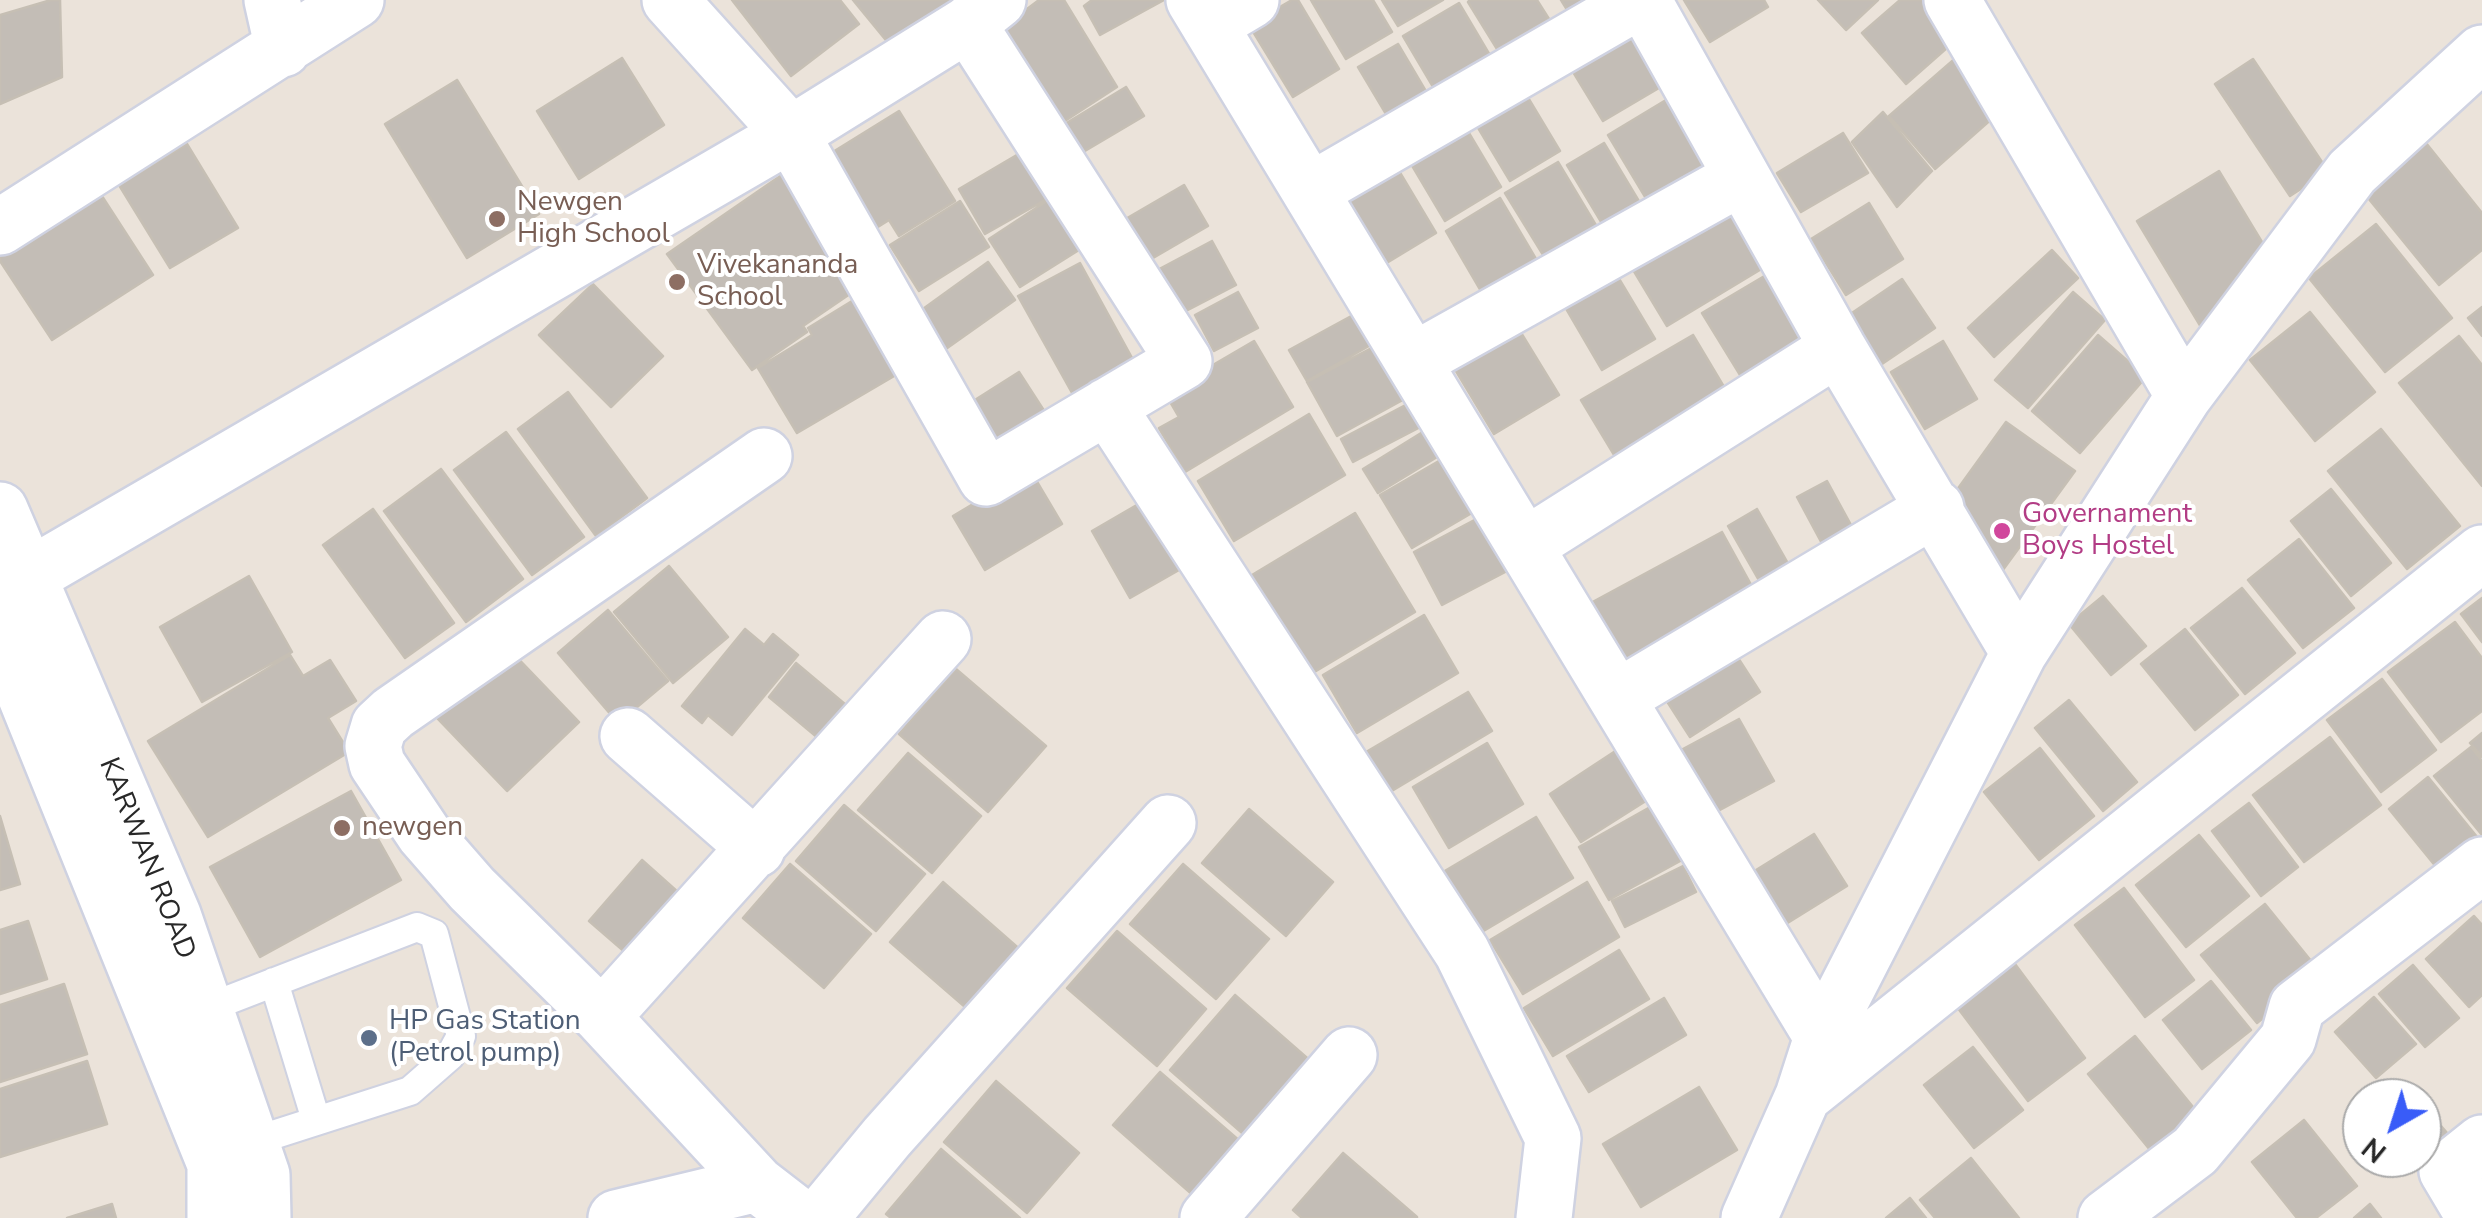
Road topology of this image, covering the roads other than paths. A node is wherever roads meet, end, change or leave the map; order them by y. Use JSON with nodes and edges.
{"nodes":[{"id":1,"x":356,"y":0,"type":"edge"},
{"id":2,"x":670,"y":0,"type":"edge"},
{"id":3,"x":1642,"y":0,"type":"edge"},
{"id":4,"x":1952,"y":0,"type":"edge"},
{"id":5,"x":1218,"y":8,"type":"edge"},
{"id":6,"x":982,"y":9,"type":"edge"},
{"id":7,"x":277,"y":24,"type":"edge"},
{"id":8,"x":2482,"y":53,"type":"edge"},
{"id":9,"x":791,"y":134,"type":"junction"},
{"id":10,"x":1742,"y":176,"type":"junction"},
{"id":11,"x":1310,"y":191,"type":"junction"},
{"id":12,"x":0,"y":227,"type":"edge"},
{"id":13,"x":1838,"y":348,"type":"junction"},
{"id":14,"x":1413,"y":361,"type":"junction"},
{"id":15,"x":2184,"y":396,"type":"junction"},
{"id":16,"x":1107,"y":406,"type":"junction"},
{"id":17,"x":764,"y":456,"type":"dead end"},
{"id":18,"x":1936,"y":508,"type":"junction"},
{"id":19,"x":0,"y":510,"type":"edge"},
{"id":20,"x":1524,"y":546,"type":"junction"},
{"id":21,"x":2482,"y":553,"type":"edge"},
{"id":22,"x":13,"y":585,"type":"edge"},
{"id":23,"x":0,"y":633,"type":"edge"},
{"id":24,"x":944,"y":639,"type":"dead end"},
{"id":25,"x":2018,"y":652,"type":"junction"},
{"id":26,"x":1617,"y":698,"type":"junction"},
{"id":27,"x":628,"y":736,"type":"dead end"},
{"id":28,"x":1168,"y":823,"type":"dead end"},
{"id":29,"x":757,"y":849,"type":"junction"},
{"id":30,"x":2482,"y":865,"type":"edge"},
{"id":31,"x":274,"y":982,"type":"junction"},
{"id":32,"x":205,"y":1008,"type":"junction"},
{"id":33,"x":602,"y":1017,"type":"junction"},
{"id":34,"x":1822,"y":1037,"type":"junction"},
{"id":35,"x":1349,"y":1055,"type":"dead end"},
{"id":36,"x":1802,"y":1096,"type":"junction"},
{"id":37,"x":316,"y":1120,"type":"junction"},
{"id":38,"x":251,"y":1142,"type":"junction"},
{"id":39,"x":2482,"y":1143,"type":"edge"},
{"id":40,"x":757,"y":1184,"type":"junction"},
{"id":41,"x":1548,"y":1216,"type":"edge"},
{"id":42,"x":214,"y":1218,"type":"edge"},
{"id":43,"x":263,"y":1218,"type":"edge"},
{"id":44,"x":616,"y":1218,"type":"edge"},
{"id":45,"x":801,"y":1218,"type":"edge"},
{"id":46,"x":820,"y":1218,"type":"edge"},
{"id":47,"x":1208,"y":1218,"type":"edge"},
{"id":48,"x":1749,"y":1218,"type":"edge"},
{"id":49,"x":2106,"y":1218,"type":"edge"},
{"id":50,"x":2475,"y":1218,"type":"edge"}],
"edges":[{"from":1,"to":7,"type":"street"},
{"from":2,"to":9,"type":"street"},
{"from":3,"to":10,"type":"street"},
{"from":3,"to":11,"type":"street"},
{"from":4,"to":15,"type":"street"},
{"from":5,"to":11,"type":"street"},
{"from":6,"to":9,"type":"street"},
{"from":6,"to":16,"type":"street"},
{"from":7,"to":12,"type":"street"},
{"from":8,"to":15,"type":"street"},
{"from":9,"to":16,"type":"street"},
{"from":9,"to":22,"type":"street"},
{"from":10,"to":13,"type":"street"},
{"from":10,"to":14,"type":"street"},
{"from":11,"to":14,"type":"street"},
{"from":13,"to":18,"type":"street"},
{"from":13,"to":20,"type":"street"},
{"from":14,"to":20,"type":"street"},
{"from":15,"to":25,"type":"street"},
{"from":16,"to":41,"type":"street"},
{"from":17,"to":33,"type":"street"},
{"from":18,"to":25,"type":"street"},
{"from":18,"to":26,"type":"street"},
{"from":19,"to":22,"type":"street","name":"KARWAN ROAD"},
{"from":20,"to":26,"type":"street"},
{"from":21,"to":36,"type":"street"},
{"from":22,"to":32,"type":"street","name":"KARWAN ROAD"},
{"from":23,"to":42,"type":"street","name":"KARWAN ROAD"},
{"from":24,"to":29,"type":"street"},
{"from":25,"to":34,"type":"street"},
{"from":26,"to":34,"type":"street"},
{"from":27,"to":29,"type":"street"},
{"from":28,"to":46,"type":"street"},
{"from":29,"to":33,"type":"street"},
{"from":30,"to":49,"type":"street"},
{"from":31,"to":32,"type":"lane"},
{"from":31,"to":37,"type":"lane"},
{"from":31,"to":37,"type":"lane"},
{"from":32,"to":38,"type":"street","name":"KARWAN ROAD"},
{"from":33,"to":40,"type":"street"},
{"from":34,"to":36,"type":"street"},
{"from":35,"to":47,"type":"street"},
{"from":36,"to":48,"type":"street"},
{"from":37,"to":38,"type":"lane"},
{"from":38,"to":43,"type":"street","name":"KARWAN ROAD"},
{"from":39,"to":50,"type":"street"},
{"from":40,"to":44,"type":"street"},
{"from":40,"to":45,"type":"street"}]}
